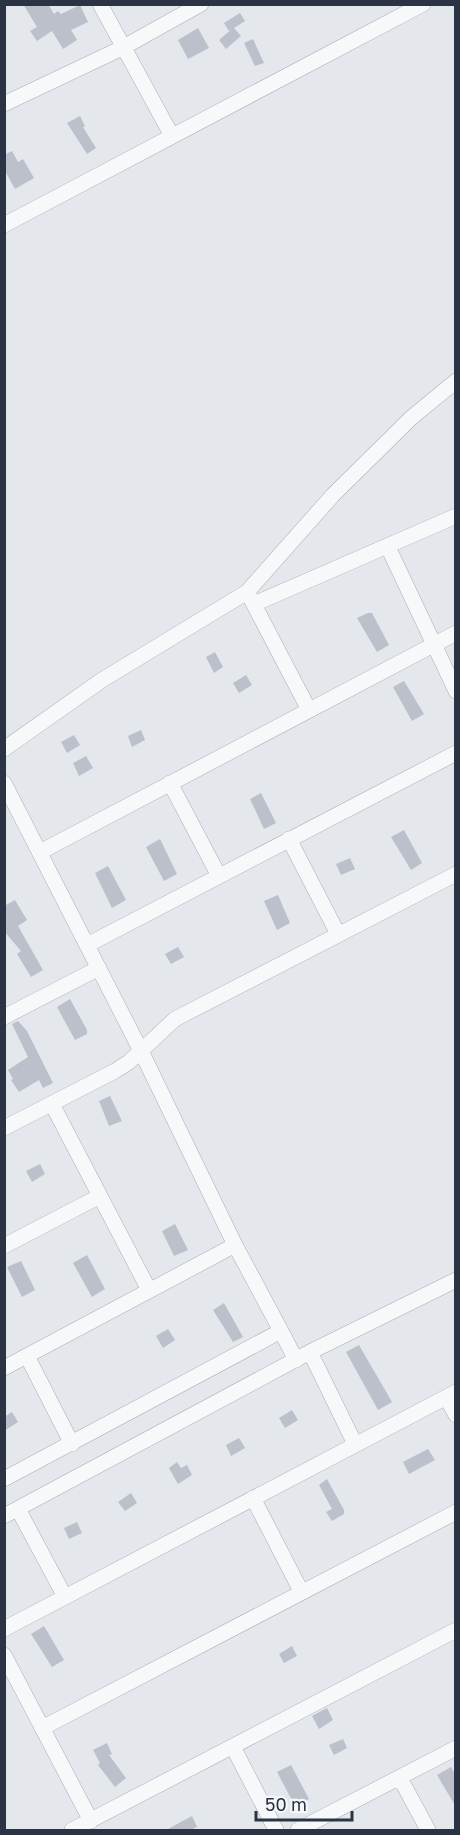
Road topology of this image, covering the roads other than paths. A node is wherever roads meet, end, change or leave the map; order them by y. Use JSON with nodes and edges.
{"nodes":[{"id":1,"x":100,"y":4,"type":"edge"},
{"id":2,"x":201,"y":4,"type":"edge"},
{"id":3,"x":423,"y":4,"type":"edge"},
{"id":4,"x":122,"y":48,"type":"junction"},
{"id":5,"x":4,"y":104,"type":"edge"},
{"id":6,"x":172,"y":136,"type":"junction"},
{"id":7,"x":4,"y":225,"type":"edge"},
{"id":8,"x":456,"y":381,"type":"edge"},
{"id":9,"x":456,"y":516,"type":"edge"},
{"id":10,"x":388,"y":547,"type":"junction"},
{"id":11,"x":251,"y":598,"type":"junction"},
{"id":12,"x":456,"y":633,"type":"edge"},
{"id":13,"x":433,"y":645,"type":"junction"},
{"id":14,"x":456,"y":691,"type":"edge"},
{"id":15,"x":309,"y":710,"type":"junction"},
{"id":16,"x":4,"y":749,"type":"edge"},
{"id":17,"x":456,"y":753,"type":"edge"},
{"id":18,"x":4,"y":783,"type":"edge"},
{"id":19,"x":170,"y":783,"type":"junction"},
{"id":20,"x":289,"y":839,"type":"junction"},
{"id":21,"x":40,"y":852,"type":"junction"},
{"id":22,"x":456,"y":874,"type":"edge"},
{"id":23,"x":219,"y":876,"type":"junction"},
{"id":24,"x":338,"y":934,"type":"junction"},
{"id":25,"x":87,"y":945,"type":"junction"},
{"id":26,"x":99,"y":968,"type":"junction"},
{"id":27,"x":6,"y":1012,"type":"edge"},
{"id":28,"x":141,"y":1051,"type":"junction"},
{"id":29,"x":52,"y":1104,"type":"junction"},
{"id":30,"x":4,"y":1128,"type":"edge"},
{"id":31,"x":100,"y":1196,"type":"junction"},
{"id":32,"x":235,"y":1245,"type":"junction"},
{"id":33,"x":4,"y":1246,"type":"edge"},
{"id":34,"x":456,"y":1280,"type":"edge"},
{"id":35,"x":149,"y":1290,"type":"junction"},
{"id":36,"x":281,"y":1331,"type":"junction"},
{"id":37,"x":310,"y":1352,"type":"junction"},
{"id":38,"x":27,"y":1356,"type":"junction"},
{"id":39,"x":296,"y":1360,"type":"junction"},
{"id":40,"x":4,"y":1368,"type":"edge"},
{"id":41,"x":451,"y":1394,"type":"edge"},
{"id":42,"x":456,"y":1415,"type":"edge"},
{"id":43,"x":72,"y":1444,"type":"junction"},
{"id":44,"x":356,"y":1444,"type":"junction"},
{"id":45,"x":4,"y":1479,"type":"edge"},
{"id":46,"x":253,"y":1498,"type":"junction"},
{"id":47,"x":11,"y":1512,"type":"edge"},
{"id":48,"x":456,"y":1512,"type":"edge"},
{"id":49,"x":301,"y":1591,"type":"junction"},
{"id":50,"x":65,"y":1598,"type":"junction"},
{"id":51,"x":4,"y":1629,"type":"edge"},
{"id":52,"x":456,"y":1630,"type":"edge"},
{"id":53,"x":4,"y":1654,"type":"edge"},
{"id":54,"x":44,"y":1727,"type":"junction"},
{"id":55,"x":232,"y":1747,"type":"junction"},
{"id":56,"x":456,"y":1748,"type":"edge"},
{"id":57,"x":400,"y":1778,"type":"junction"},
{"id":58,"x":91,"y":1821,"type":"junction"},
{"id":59,"x":72,"y":1830,"type":"edge"},
{"id":60,"x":276,"y":1830,"type":"edge"},
{"id":61,"x":298,"y":1830,"type":"edge"},
{"id":62,"x":428,"y":1830,"type":"edge"}],
"edges":[{"from":1,"to":4,"type":"street"},
{"from":2,"to":4,"type":"street"},
{"from":3,"to":6,"type":"street"},
{"from":4,"to":5,"type":"street"},
{"from":4,"to":6,"type":"street"},
{"from":6,"to":7,"type":"street"},
{"from":8,"to":11,"type":"street"},
{"from":9,"to":10,"type":"street"},
{"from":10,"to":11,"type":"street"},
{"from":10,"to":13,"type":"street"},
{"from":11,"to":15,"type":"street"},
{"from":11,"to":16,"type":"street"},
{"from":12,"to":13,"type":"street"},
{"from":13,"to":14,"type":"street"},
{"from":13,"to":15,"type":"street"},
{"from":15,"to":19,"type":"street"},
{"from":17,"to":20,"type":"street"},
{"from":18,"to":21,"type":"street"},
{"from":19,"to":21,"type":"street"},
{"from":19,"to":23,"type":"street"},
{"from":20,"to":23,"type":"street"},
{"from":20,"to":24,"type":"street"},
{"from":21,"to":25,"type":"street"},
{"from":22,"to":24,"type":"street"},
{"from":23,"to":25,"type":"street"},
{"from":24,"to":28,"type":"street"},
{"from":25,"to":26,"type":"street"},
{"from":26,"to":27,"type":"street"},
{"from":26,"to":28,"type":"street"},
{"from":28,"to":29,"type":"street"},
{"from":28,"to":32,"type":"street"},
{"from":29,"to":30,"type":"street"},
{"from":29,"to":31,"type":"street"},
{"from":31,"to":33,"type":"street"},
{"from":31,"to":35,"type":"street"},
{"from":32,"to":35,"type":"street"},
{"from":32,"to":36,"type":"street"},
{"from":34,"to":37,"type":"street"},
{"from":35,"to":38,"type":"street"},
{"from":36,"to":39,"type":"street"},
{"from":36,"to":43,"type":"street"},
{"from":37,"to":39,"type":"street"},
{"from":37,"to":44,"type":"street"},
{"from":38,"to":40,"type":"street"},
{"from":38,"to":43,"type":"street"},
{"from":39,"to":47,"type":"street"},
{"from":41,"to":42,"type":"street"},
{"from":41,"to":44,"type":"street"},
{"from":43,"to":45,"type":"street"},
{"from":44,"to":46,"type":"street"},
{"from":46,"to":49,"type":"street"},
{"from":46,"to":50,"type":"street"},
{"from":47,"to":50,"type":"street"},
{"from":48,"to":49,"type":"street"},
{"from":49,"to":54,"type":"street"},
{"from":50,"to":51,"type":"street"},
{"from":52,"to":55,"type":"street"},
{"from":53,"to":54,"type":"street"},
{"from":54,"to":58,"type":"street"},
{"from":55,"to":58,"type":"street"},
{"from":55,"to":60,"type":"street"},
{"from":56,"to":57,"type":"street"},
{"from":57,"to":61,"type":"street"},
{"from":57,"to":62,"type":"street"},
{"from":58,"to":59,"type":"street"}]}
